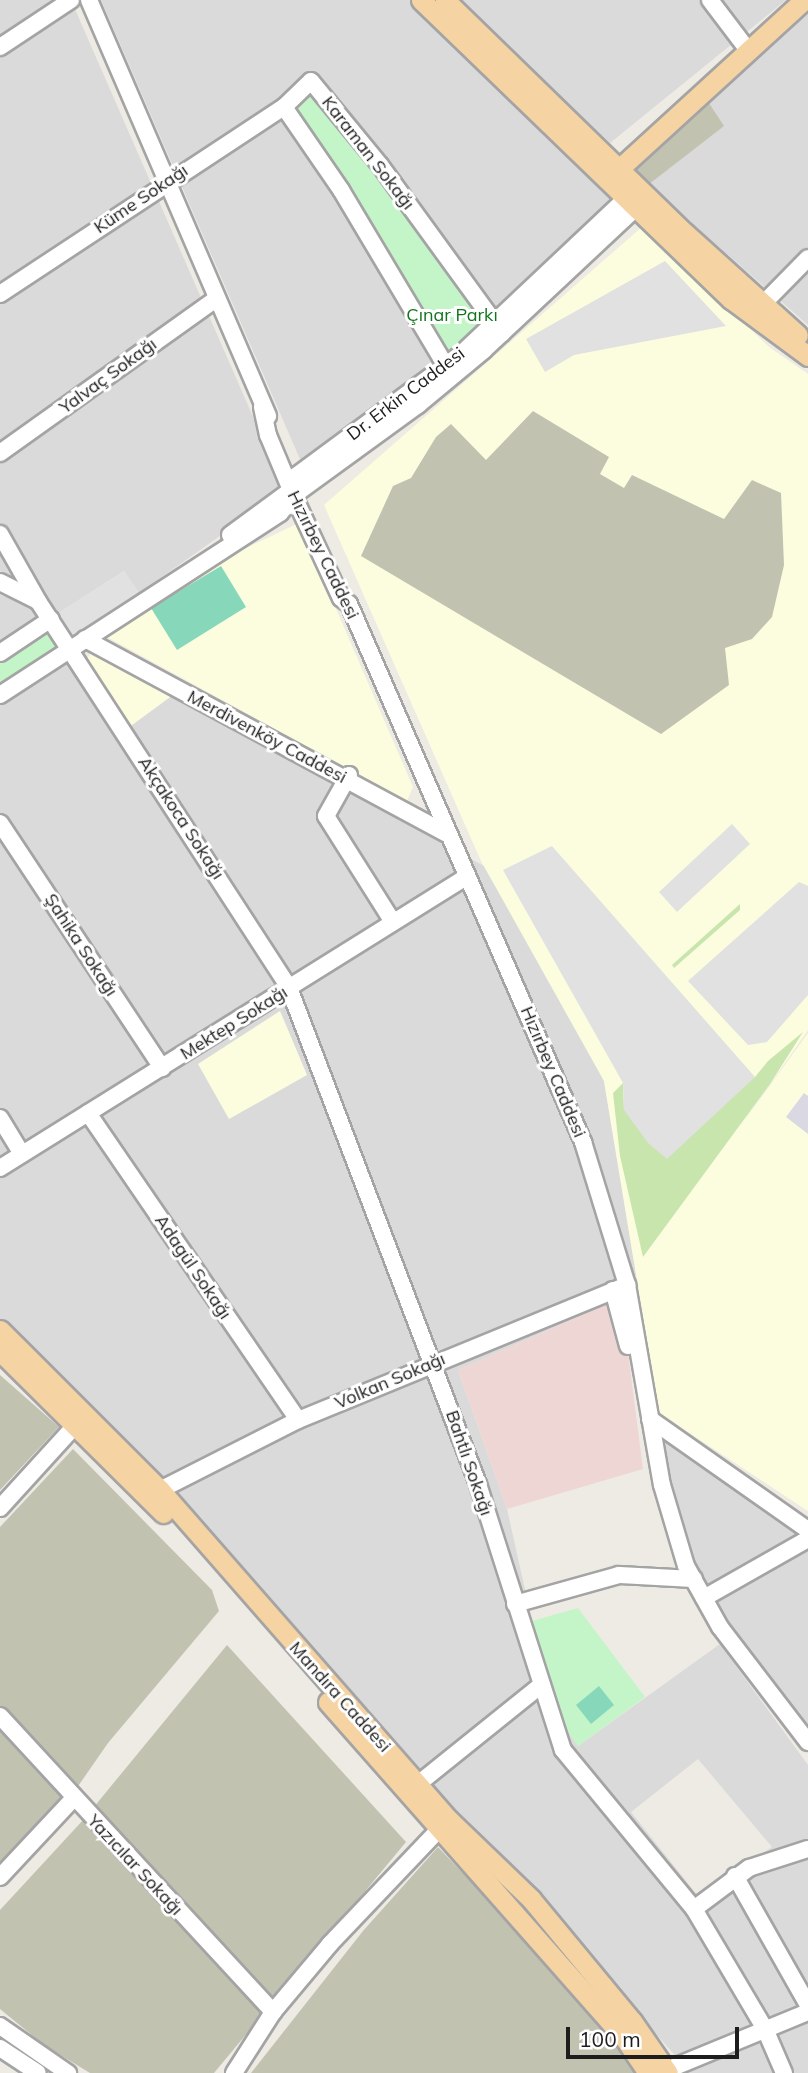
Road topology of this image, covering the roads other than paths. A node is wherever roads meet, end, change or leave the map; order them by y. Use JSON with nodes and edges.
{"nodes":[{"id":1,"x":71,"y":0,"type":"edge"},
{"id":2,"x":89,"y":0,"type":"edge"},
{"id":3,"x":421,"y":0,"type":"edge"},
{"id":4,"x":710,"y":0,"type":"edge"},
{"id":5,"x":448,"y":1,"type":"edge"},
{"id":6,"x":804,"y":2,"type":"edge"},
{"id":7,"x":0,"y":47,"type":"edge"},
{"id":8,"x":748,"y":50,"type":"junction"},
{"id":9,"x":284,"y":107,"type":"junction"},
{"id":10,"x":652,"y":139,"type":"junction"},
{"id":11,"x":592,"y":141,"type":"junction"},
{"id":12,"x":620,"y":168,"type":"junction"},
{"id":13,"x":168,"y":180,"type":"junction"},
{"id":14,"x":639,"y":199,"type":"junction"},
{"id":15,"x":808,"y":258,"type":"edge"},
{"id":16,"x":0,"y":294,"type":"edge"},
{"id":17,"x":216,"y":299,"type":"junction"},
{"id":18,"x":763,"y":304,"type":"junction"},
{"id":19,"x":498,"y":328,"type":"junction"},
{"id":20,"x":808,"y":341,"type":"edge"},
{"id":21,"x":808,"y":356,"type":"edge"},
{"id":22,"x":446,"y":366,"type":"junction"},
{"id":23,"x":262,"y":407,"type":"junction"},
{"id":24,"x":0,"y":453,"type":"edge"},
{"id":25,"x":296,"y":489,"type":"junction"},
{"id":26,"x":0,"y":534,"type":"edge"},
{"id":27,"x":0,"y":582,"type":"edge"},
{"id":28,"x":38,"y":601,"type":"junction"},
{"id":29,"x":51,"y":619,"type":"junction"},
{"id":30,"x":83,"y":640,"type":"junction"},
{"id":31,"x":0,"y":653,"type":"edge"},
{"id":32,"x":0,"y":695,"type":"edge"},
{"id":33,"x":348,"y":778,"type":"junction"},
{"id":34,"x":0,"y":823,"type":"edge"},
{"id":35,"x":445,"y":830,"type":"junction"},
{"id":36,"x":466,"y":877,"type":"junction"},
{"id":37,"x":393,"y":922,"type":"junction"},
{"id":38,"x":289,"y":988,"type":"junction"},
{"id":39,"x":162,"y":1068,"type":"junction"},
{"id":40,"x":88,"y":1113,"type":"junction"},
{"id":41,"x":0,"y":1118,"type":"edge"},
{"id":42,"x":22,"y":1154,"type":"junction"},
{"id":43,"x":0,"y":1168,"type":"edge"},
{"id":44,"x":620,"y":1287,"type":"junction"},
{"id":45,"x":0,"y":1330,"type":"edge"},
{"id":46,"x":0,"y":1351,"type":"edge"},
{"id":47,"x":432,"y":1363,"type":"junction"},
{"id":48,"x":81,"y":1419,"type":"junction"},
{"id":49,"x":298,"y":1420,"type":"junction"},
{"id":50,"x":654,"y":1422,"type":"junction"},
{"id":51,"x":160,"y":1490,"type":"junction"},
{"id":52,"x":0,"y":1508,"type":"edge"},
{"id":53,"x":808,"y":1530,"type":"edge"},
{"id":54,"x":808,"y":1539,"type":"edge"},
{"id":55,"x":694,"y":1579,"type":"junction"},
{"id":56,"x":704,"y":1598,"type":"junction"},
{"id":57,"x":515,"y":1604,"type":"junction"},
{"id":58,"x":540,"y":1685,"type":"junction"},
{"id":59,"x":0,"y":1716,"type":"edge"},
{"id":60,"x":808,"y":1742,"type":"edge"},
{"id":61,"x":418,"y":1783,"type":"junction"},
{"id":62,"x":74,"y":1798,"type":"junction"},
{"id":63,"x":443,"y":1825,"type":"junction"},
{"id":64,"x":806,"y":1854,"type":"edge"},
{"id":65,"x":735,"y":1876,"type":"junction"},
{"id":66,"x":0,"y":1877,"type":"edge"},
{"id":67,"x":694,"y":1909,"type":"junction"},
{"id":68,"x":808,"y":2005,"type":"edge"},
{"id":69,"x":273,"y":2012,"type":"junction"},
{"id":70,"x":808,"y":2012,"type":"edge"},
{"id":71,"x":0,"y":2025,"type":"edge"},
{"id":72,"x":765,"y":2029,"type":"junction"},
{"id":73,"x":0,"y":2048,"type":"edge"},
{"id":74,"x":661,"y":2072,"type":"edge"},
{"id":75,"x":38,"y":2073,"type":"edge"},
{"id":76,"x":68,"y":2073,"type":"edge"},
{"id":77,"x":234,"y":2073,"type":"edge"},
{"id":78,"x":784,"y":2073,"type":"edge"}],
"edges":[{"from":1,"to":7,"type":"street"},
{"from":2,"to":13,"type":"street","name":"Hızırbey Caddesi"},
{"from":3,"to":14,"type":"main road"},
{"from":4,"to":8,"type":"street"},
{"from":5,"to":11,"type":"main road"},
{"from":6,"to":8,"type":"main road"},
{"from":8,"to":10,"type":"main road"},
{"from":9,"to":13,"type":"street","name":"Küme Sokağı"},
{"from":9,"to":19,"type":"street","name":"Karaman Sokağı"},
{"from":9,"to":22,"type":"street"},
{"from":10,"to":11,"type":"main road"},
{"from":10,"to":12,"type":"main road"},
{"from":10,"to":14,"type":"main road"},
{"from":11,"to":12,"type":"main road"},
{"from":12,"to":14,"type":"main road"},
{"from":13,"to":16,"type":"street","name":"Küme Sokağı"},
{"from":13,"to":17,"type":"street","name":"Hızırbey Caddesi"},
{"from":14,"to":18,"type":"main road"},
{"from":14,"to":19,"type":"street","name":"Dr. Erkin Caddesi"},
{"from":14,"to":21,"type":"main road"},
{"from":15,"to":18,"type":"street"},
{"from":17,"to":23,"type":"street","name":"Hızırbey Caddesi"},
{"from":17,"to":24,"type":"street","name":"Yalvaç Sokağı"},
{"from":18,"to":20,"type":"main road"},
{"from":19,"to":22,"type":"street","name":"Dr. Erkin Caddesi"},
{"from":19,"to":25,"type":"street","name":"Dr. Erkin Caddesi"},
{"from":22,"to":25,"type":"street","name":"Dr. Erkin Caddesi"},
{"from":23,"to":25,"type":"street","name":"Hızırbey Caddesi"},
{"from":23,"to":25,"type":"street","name":"Hızırbey Caddesi"},
{"from":25,"to":30,"type":"street","name":"Dr. Erkin Caddesi"},
{"from":25,"to":35,"type":"street","name":"Hızırbey Caddesi"},
{"from":26,"to":28,"type":"street"},
{"from":27,"to":28,"type":"street"},
{"from":28,"to":29,"type":"street"},
{"from":29,"to":30,"type":"street"},
{"from":29,"to":31,"type":"street"},
{"from":30,"to":32,"type":"street","name":"Dr. Erkin Caddesi"},
{"from":30,"to":33,"type":"street"},
{"from":30,"to":38,"type":"street","name":"Akçakoca Sokağı"},
{"from":33,"to":35,"type":"street"},
{"from":33,"to":37,"type":"street"},
{"from":34,"to":39,"type":"street","name":"Şahika Sokağı"},
{"from":35,"to":36,"type":"street","name":"Hızırbey Caddesi"},
{"from":36,"to":37,"type":"street","name":"Mektep Sokağı"},
{"from":36,"to":44,"type":"street","name":"Hızırbey Caddesi"},
{"from":37,"to":38,"type":"street","name":"Mektep Sokağı"},
{"from":38,"to":39,"type":"street","name":"Mektep Sokağı"},
{"from":38,"to":47,"type":"street","name":"Bahtlı Sokağı"},
{"from":39,"to":40,"type":"street","name":"Mektep Sokağı"},
{"from":40,"to":42,"type":"street","name":"Mektep Sokağı"},
{"from":40,"to":49,"type":"street","name":"Adagül Sokağı"},
{"from":41,"to":42,"type":"street"},
{"from":42,"to":43,"type":"street","name":"Mektep Sokağı"},
{"from":44,"to":47,"type":"street","name":"Volkan Sokağı"},
{"from":44,"to":50,"type":"street","name":"Hızırbey Caddesi"},
{"from":44,"to":50,"type":"street","name":"Hızırbey Caddesi"},
{"from":45,"to":48,"type":"main road","name":"Mandıra Caddesi"},
{"from":46,"to":48,"type":"main road","name":"Mandıra Caddesi"},
{"from":47,"to":49,"type":"street","name":"Volkan Sokağı"},
{"from":47,"to":57,"type":"street","name":"Bahtlı Sokağı"},
{"from":48,"to":51,"type":"main road","name":"Mandıra Caddesi"},
{"from":48,"to":52,"type":"street"},
{"from":48,"to":63,"type":"main road","name":"Mandıra Caddesi"},
{"from":49,"to":51,"type":"street","name":"Volkan Sokağı"},
{"from":50,"to":53,"type":"street"},
{"from":50,"to":55,"type":"street","name":"Hızırbey Caddesi"},
{"from":51,"to":61,"type":"main road","name":"Mandıra Caddesi"},
{"from":54,"to":56,"type":"street"},
{"from":55,"to":56,"type":"street","name":"Hızırbey Caddesi"},
{"from":55,"to":57,"type":"street"},
{"from":56,"to":60,"type":"street","name":"Hızırbey Caddesi"},
{"from":57,"to":58,"type":"street","name":"Bahtlı Sokağı"},
{"from":58,"to":61,"type":"street"},
{"from":58,"to":67,"type":"street","name":"Bahtlı Sokağı"},
{"from":59,"to":62,"type":"street","name":"Yazıcılar Sokağı"},
{"from":61,"to":63,"type":"main road","name":"Mandıra Caddesi"},
{"from":62,"to":66,"type":"street"},
{"from":62,"to":69,"type":"street","name":"Yazıcılar Sokağı"},
{"from":63,"to":69,"type":"street"},
{"from":63,"to":74,"type":"main road","name":"Mandıra Caddesi"},
{"from":64,"to":65,"type":"street"},
{"from":65,"to":67,"type":"street"},
{"from":65,"to":68,"type":"street"},
{"from":67,"to":72,"type":"street","name":"Bahtlı Sokağı"},
{"from":69,"to":77,"type":"street"},
{"from":70,"to":72,"type":"street"},
{"from":71,"to":76,"type":"street"},
{"from":72,"to":74,"type":"street"},
{"from":72,"to":78,"type":"street","name":"Bahtlı Sokağı"},
{"from":73,"to":75,"type":"street"}]}
